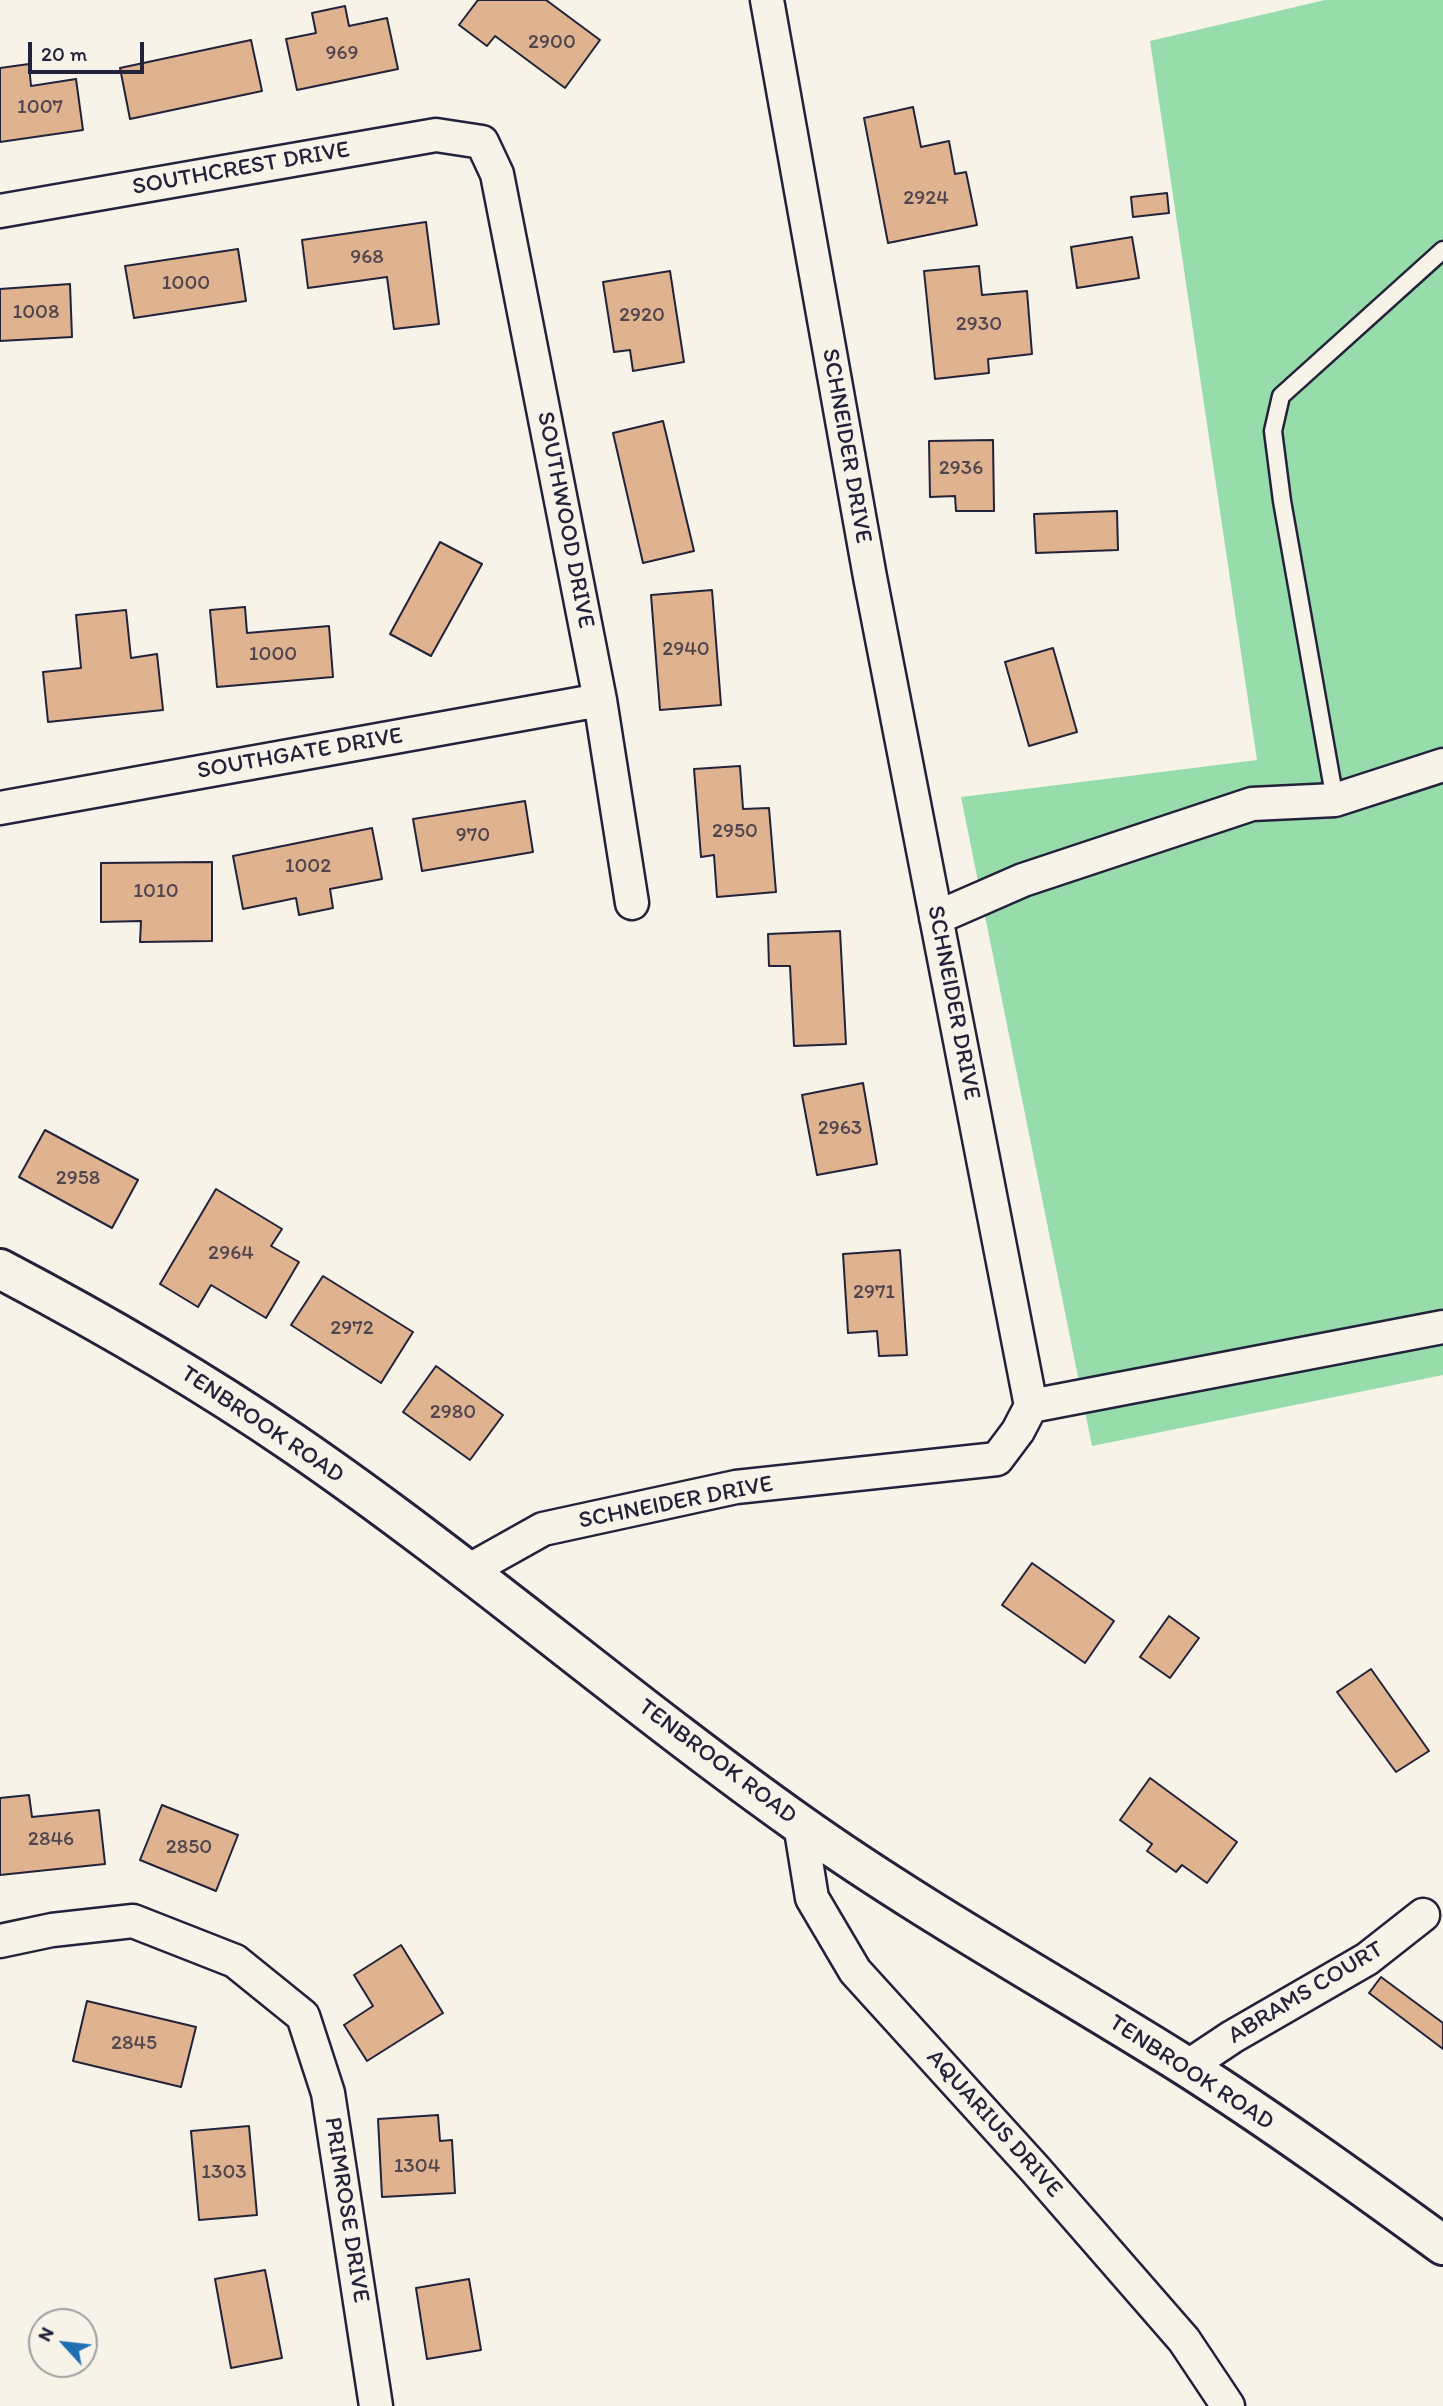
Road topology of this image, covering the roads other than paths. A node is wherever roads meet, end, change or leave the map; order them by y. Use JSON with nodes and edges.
{"nodes":[{"id":1,"x":767,"y":0,"type":"edge"},
{"id":2,"x":482,"y":142,"type":"joint"},
{"id":3,"x":0,"y":211,"type":"edge"},
{"id":4,"x":1443,"y":250,"type":"edge"},
{"id":5,"x":600,"y":700,"type":"junction"},
{"id":6,"x":1443,"y":765,"type":"edge"},
{"id":7,"x":1335,"y":800,"type":"junction"},
{"id":8,"x":0,"y":808,"type":"edge"},
{"id":9,"x":632,"y":902,"type":"dead end"},
{"id":10,"x":936,"y":918,"type":"junction"},
{"id":11,"x":0,"y":1269,"type":"edge"},
{"id":12,"x":1443,"y":1326,"type":"edge"},
{"id":13,"x":1031,"y":1406,"type":"junction"},
{"id":14,"x":468,"y":1572,"type":"junction"},
{"id":15,"x":800,"y":1824,"type":"junction"},
{"id":16,"x":1423,"y":1915,"type":"dead end"},
{"id":17,"x":0,"y":1941,"type":"edge"},
{"id":18,"x":1187,"y":2067,"type":"junction"},
{"id":19,"x":1443,"y":2245,"type":"edge"},
{"id":20,"x":376,"y":2406,"type":"edge"},
{"id":21,"x":1228,"y":2406,"type":"edge"}],
"edges":[{"from":1,"to":10,"type":"street","name":"SCHNEIDER DRIVE"},
{"from":2,"to":3,"type":"street","name":"SOUTHCREST DRIVE"},
{"from":2,"to":5,"type":"street","name":"SOUTHWOOD DRIVE"},
{"from":4,"to":7,"type":"lane"},
{"from":5,"to":8,"type":"street","name":"SOUTHGATE DRIVE"},
{"from":5,"to":9,"type":"street","name":"SOUTHWOOD DRIVE"},
{"from":6,"to":7,"type":"street"},
{"from":7,"to":10,"type":"street"},
{"from":10,"to":13,"type":"street","name":"SCHNEIDER DRIVE"},
{"from":11,"to":14,"type":"street","name":"TENBROOK ROAD"},
{"from":12,"to":13,"type":"street"},
{"from":13,"to":14,"type":"street","name":"SCHNEIDER DRIVE"},
{"from":14,"to":15,"type":"street","name":"TENBROOK ROAD"},
{"from":15,"to":18,"type":"street","name":"TENBROOK ROAD"},
{"from":15,"to":21,"type":"street","name":"AQUARIUS DRIVE"},
{"from":16,"to":18,"type":"street","name":"ABRAMS COURT"},
{"from":17,"to":20,"type":"street","name":"PRIMROSE DRIVE"},
{"from":18,"to":19,"type":"street","name":"TENBROOK ROAD"}]}
